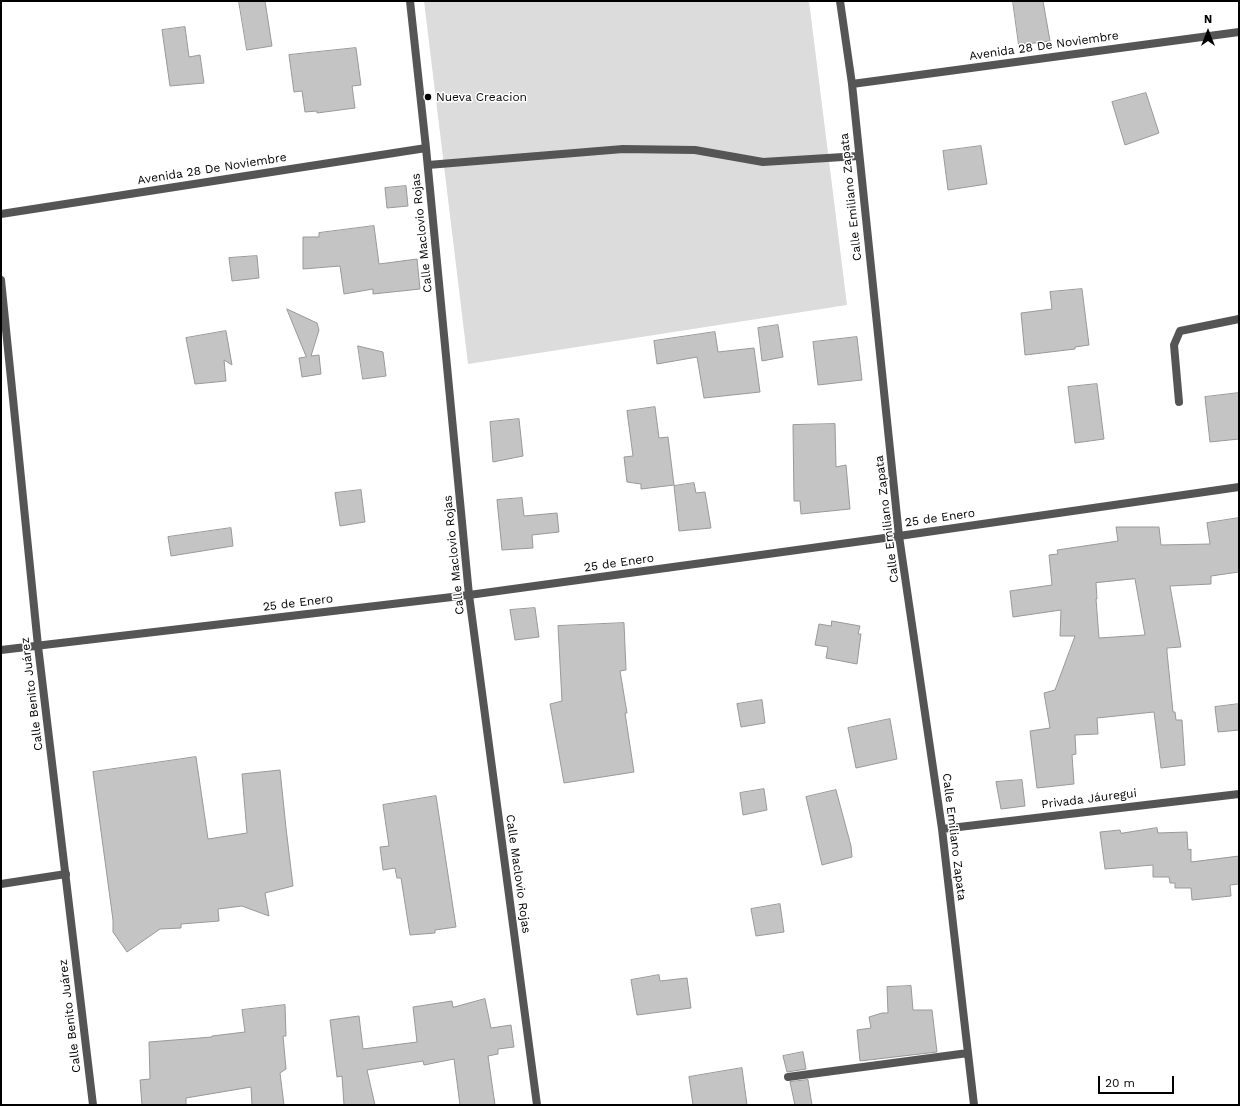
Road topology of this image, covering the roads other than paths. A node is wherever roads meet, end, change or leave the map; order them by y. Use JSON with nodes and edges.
{"nodes":[{"id":1,"x":410,"y":1,"type":"edge"},
{"id":2,"x":840,"y":1,"type":"edge"},
{"id":3,"x":1239,"y":32,"type":"edge"},
{"id":4,"x":852,"y":84,"type":"junction"},
{"id":5,"x":426,"y":148,"type":"junction"},
{"id":6,"x":859,"y":156,"type":"junction"},
{"id":7,"x":428,"y":165,"type":"junction"},
{"id":8,"x":1,"y":214,"type":"edge"},
{"id":9,"x":1,"y":280,"type":"edge"},
{"id":10,"x":1239,"y":319,"type":"edge"},
{"id":11,"x":1179,"y":402,"type":"dead end"},
{"id":12,"x":1239,"y":487,"type":"edge"},
{"id":13,"x":900,"y":536,"type":"junction"},
{"id":14,"x":469,"y":596,"type":"junction"},
{"id":15,"x":38,"y":646,"type":"junction"},
{"id":16,"x":1,"y":650,"type":"edge"},
{"id":17,"x":1239,"y":794,"type":"edge"},
{"id":18,"x":942,"y":829,"type":"junction"},
{"id":19,"x":66,"y":874,"type":"junction"},
{"id":20,"x":1,"y":884,"type":"edge"},
{"id":21,"x":968,"y":1053,"type":"junction"},
{"id":22,"x":788,"y":1077,"type":"dead end"},
{"id":23,"x":93,"y":1105,"type":"edge"},
{"id":24,"x":537,"y":1105,"type":"edge"},
{"id":25,"x":974,"y":1105,"type":"edge"}],
"edges":[{"from":1,"to":5,"type":"street","name":"Calle Maclovio Rojas"},
{"from":2,"to":4,"type":"street","name":"Calle Emiliano Zapata"},
{"from":3,"to":4,"type":"street","name":"Avenida 28 De Noviembre"},
{"from":4,"to":6,"type":"street","name":"Calle Emiliano Zapata"},
{"from":5,"to":7,"type":"street","name":"Calle Maclovio Rojas"},
{"from":5,"to":8,"type":"street","name":"Avenida 28 De Noviembre"},
{"from":6,"to":7,"type":"street"},
{"from":6,"to":13,"type":"street","name":"Calle Emiliano Zapata"},
{"from":7,"to":14,"type":"street","name":"Calle Maclovio Rojas"},
{"from":9,"to":15,"type":"street","name":"Calle Benito Juárez"},
{"from":10,"to":11,"type":"street"},
{"from":12,"to":13,"type":"street","name":"25 de Enero"},
{"from":13,"to":14,"type":"street","name":"25 de Enero"},
{"from":13,"to":18,"type":"street","name":"Calle Emiliano Zapata"},
{"from":14,"to":15,"type":"street","name":"25 de Enero"},
{"from":14,"to":24,"type":"street","name":"Calle Maclovio Rojas"},
{"from":15,"to":16,"type":"street","name":"25 de Enero"},
{"from":15,"to":19,"type":"street","name":"Calle Benito Juárez"},
{"from":17,"to":18,"type":"street","name":"Privada Jáuregui"},
{"from":18,"to":21,"type":"street","name":"Calle Emiliano Zapata"},
{"from":19,"to":20,"type":"street"},
{"from":19,"to":23,"type":"street","name":"Calle Benito Juárez"},
{"from":21,"to":22,"type":"street"},
{"from":21,"to":25,"type":"street","name":"Calle Emiliano Zapata"}]}
